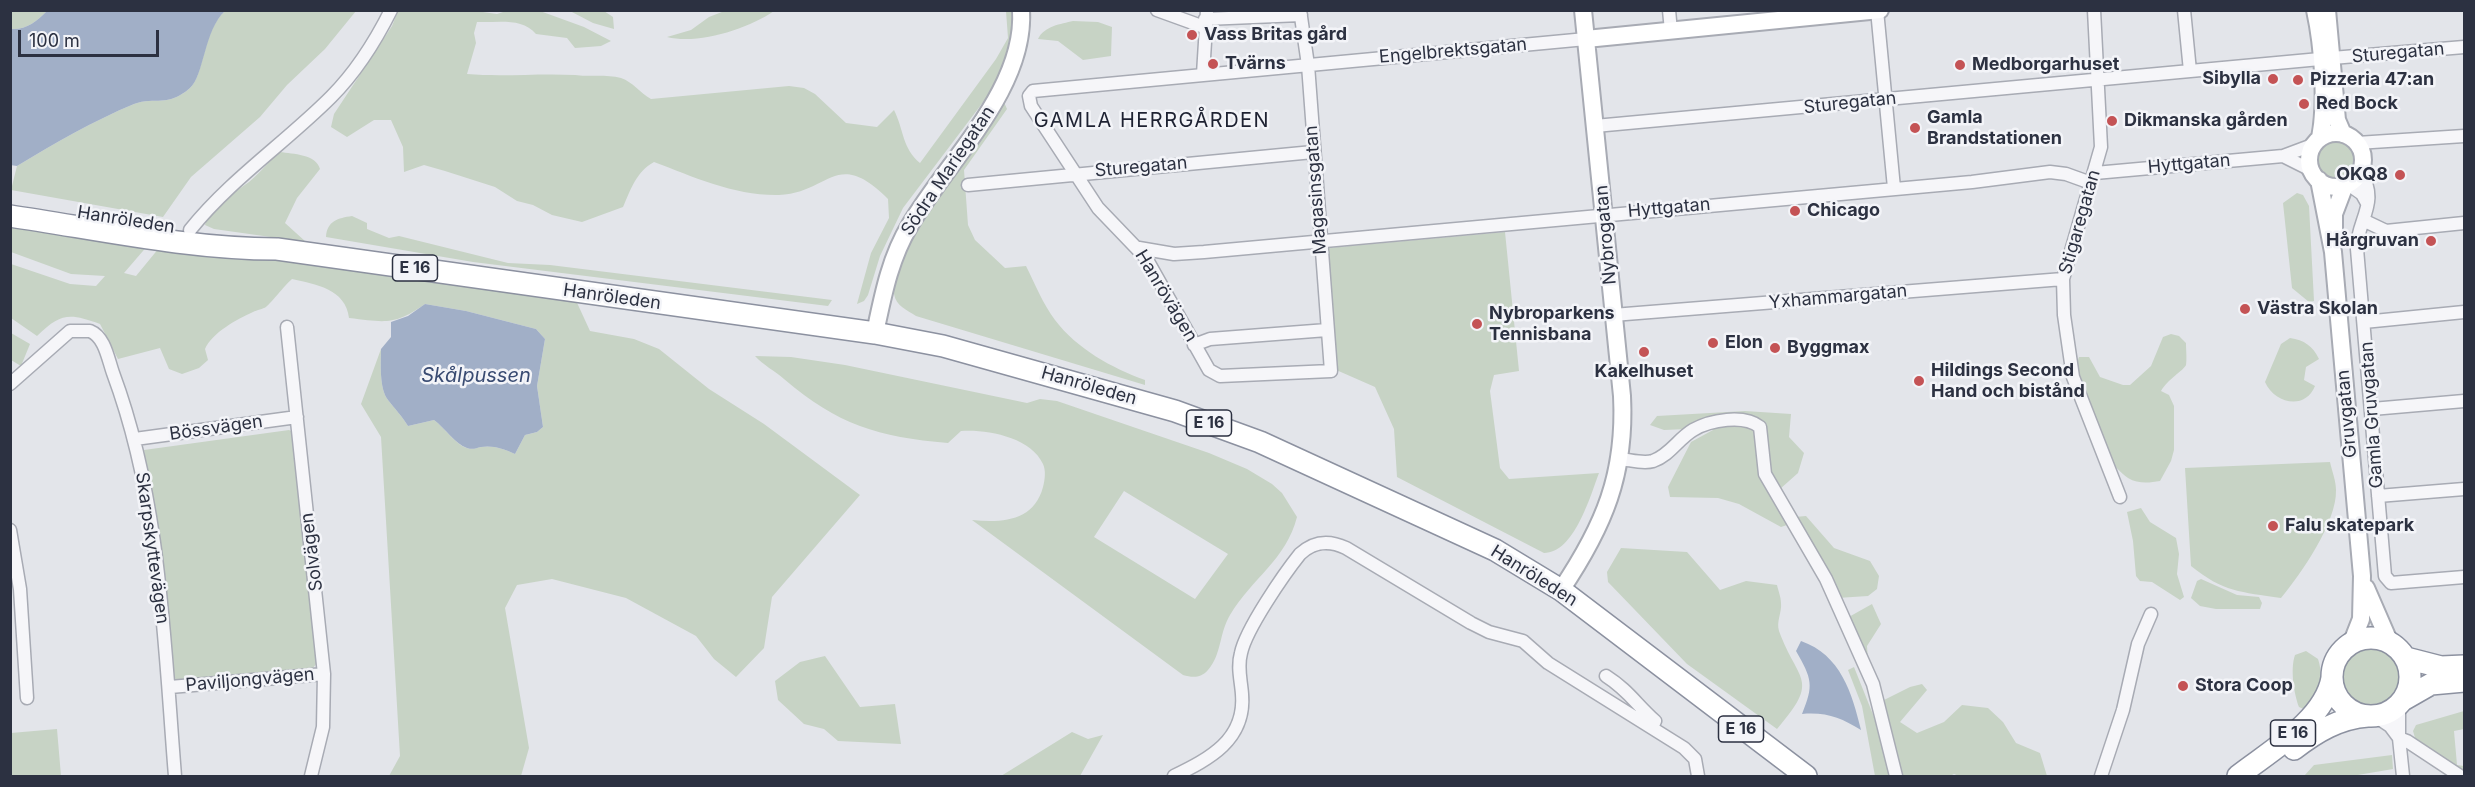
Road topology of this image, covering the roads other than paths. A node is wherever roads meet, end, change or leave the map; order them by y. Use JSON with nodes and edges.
{"nodes":[{"id":1,"x":391,"y":10,"type":"edge"},
{"id":2,"x":1022,"y":10,"type":"edge"},
{"id":3,"x":1157,"y":10,"type":"edge"},
{"id":4,"x":1583,"y":10,"type":"edge"},
{"id":5,"x":1669,"y":10,"type":"edge"},
{"id":6,"x":2094,"y":10,"type":"edge"},
{"id":7,"x":2184,"y":10,"type":"edge"},
{"id":8,"x":2315,"y":10,"type":"edge"},
{"id":9,"x":2327,"y":10,"type":"edge"},
{"id":10,"x":1878,"y":11,"type":"edge"},
{"id":11,"x":1300,"y":13,"type":"edge"},
{"id":12,"x":1760,"y":16,"type":"edge"},
{"id":13,"x":1205,"y":19,"type":"edge"},
{"id":14,"x":1671,"y":31,"type":"junction"},
{"id":15,"x":1586,"y":39,"type":"junction"},
{"id":16,"x":2464,"y":47,"type":"edge"},
{"id":17,"x":2326,"y":59,"type":"junction"},
{"id":18,"x":1308,"y":65,"type":"junction"},
{"id":19,"x":2190,"y":71,"type":"junction"},
{"id":20,"x":1203,"y":74,"type":"junction"},
{"id":21,"x":2100,"y":79,"type":"junction"},
{"id":22,"x":1029,"y":96,"type":"joint"},
{"id":23,"x":1886,"y":100,"type":"junction"},
{"id":24,"x":1595,"y":126,"type":"junction"},
{"id":25,"x":2464,"y":136,"type":"edge"},
{"id":26,"x":2350,"y":138,"type":"junction"},
{"id":27,"x":2317,"y":141,"type":"junction"},
{"id":28,"x":1313,"y":152,"type":"junction"},
{"id":29,"x":2283,"y":156,"type":"junction"},
{"id":30,"x":2360,"y":172,"type":"junction"},
{"id":31,"x":1074,"y":174,"type":"junction"},
{"id":32,"x":2315,"y":175,"type":"junction"},
{"id":33,"x":2093,"y":178,"type":"junction"},
{"id":34,"x":968,"y":185,"type":"dead end"},
{"id":35,"x":2346,"y":185,"type":"junction"},
{"id":36,"x":1894,"y":188,"type":"junction"},
{"id":37,"x":10,"y":202,"type":"edge"},
{"id":38,"x":2367,"y":203,"type":"junction"},
{"id":39,"x":1604,"y":214,"type":"junction"},
{"id":40,"x":10,"y":216,"type":"edge"},
{"id":41,"x":2365,"y":220,"type":"junction"},
{"id":42,"x":2464,"y":223,"type":"edge"},
{"id":43,"x":190,"y":230,"type":"junction"},
{"id":44,"x":1320,"y":240,"type":"junction"},
{"id":45,"x":1139,"y":248,"type":"junction"},
{"id":46,"x":277,"y":249,"type":"junction"},
{"id":47,"x":2333,"y":252,"type":"junction"},
{"id":48,"x":2063,"y":279,"type":"junction"},
{"id":49,"x":2464,"y":312,"type":"edge"},
{"id":50,"x":1613,"y":315,"type":"junction"},
{"id":51,"x":2364,"y":322,"type":"junction"},
{"id":52,"x":287,"y":327,"type":"dead end"},
{"id":53,"x":1328,"y":330,"type":"junction"},
{"id":54,"x":875,"y":333,"type":"junction"},
{"id":55,"x":1194,"y":345,"type":"junction"},
{"id":56,"x":1331,"y":370,"type":"joint"},
{"id":57,"x":10,"y":384,"type":"edge"},
{"id":58,"x":2464,"y":401,"type":"edge"},
{"id":59,"x":2372,"y":409,"type":"junction"},
{"id":60,"x":297,"y":417,"type":"junction"},
{"id":61,"x":135,"y":439,"type":"junction"},
{"id":62,"x":1620,"y":459,"type":"junction"},
{"id":63,"x":2464,"y":489,"type":"edge"},
{"id":64,"x":2378,"y":496,"type":"junction"},
{"id":65,"x":2120,"y":497,"type":"dead end"},
{"id":66,"x":10,"y":530,"type":"edge"},
{"id":67,"x":2362,"y":576,"type":"junction"},
{"id":68,"x":2464,"y":577,"type":"edge"},
{"id":69,"x":1561,"y":590,"type":"junction"},
{"id":70,"x":2151,"y":614,"type":"dead end"},
{"id":71,"x":2389,"y":641,"type":"junction"},
{"id":72,"x":2352,"y":642,"type":"junction"},
{"id":73,"x":2406,"y":658,"type":"junction"},
{"id":74,"x":2464,"y":666,"type":"edge"},
{"id":75,"x":324,"y":674,"type":"junction"},
{"id":76,"x":1606,"y":676,"type":"dead end"},
{"id":77,"x":2332,"y":677,"type":"junction"},
{"id":78,"x":2464,"y":681,"type":"edge"},
{"id":79,"x":170,"y":687,"type":"junction"},
{"id":80,"x":27,"y":698,"type":"dead end"},
{"id":81,"x":2401,"y":702,"type":"junction"},
{"id":82,"x":2372,"y":716,"type":"junction"},
{"id":83,"x":1653,"y":728,"type":"junction"},
{"id":84,"x":2398,"y":738,"type":"junction"},
{"id":85,"x":175,"y":777,"type":"edge"},
{"id":86,"x":311,"y":777,"type":"edge"},
{"id":87,"x":1174,"y":777,"type":"edge"},
{"id":88,"x":1698,"y":777,"type":"edge"},
{"id":89,"x":1806,"y":777,"type":"edge"},
{"id":90,"x":1896,"y":777,"type":"edge"},
{"id":91,"x":2101,"y":777,"type":"edge"},
{"id":92,"x":2238,"y":777,"type":"edge"},
{"id":93,"x":2258,"y":777,"type":"edge"},
{"id":94,"x":2403,"y":777,"type":"edge"},
{"id":95,"x":2460,"y":777,"type":"edge"}],
"edges":[{"from":1,"to":43,"type":"street"},
{"from":2,"to":54,"type":"street","name":"Södra Mariegatan"},
{"from":3,"to":13,"type":"street"},
{"from":4,"to":15,"type":"street","name":"Nybrogatan"},
{"from":5,"to":14,"type":"street"},
{"from":6,"to":21,"type":"street","name":"Stigaregatan"},
{"from":7,"to":19,"type":"street"},
{"from":8,"to":17,"type":"street"},
{"from":9,"to":17,"type":"street"},
{"from":10,"to":12,"type":"street","name":"Engelbrektsgatan"},
{"from":10,"to":23,"type":"street"},
{"from":11,"to":13,"type":"street"},
{"from":11,"to":18,"type":"street","name":"Magasinsgatan"},
{"from":12,"to":14,"type":"street","name":"Engelbrektsgatan"},
{"from":13,"to":20,"type":"street"},
{"from":14,"to":15,"type":"street","name":"Engelbrektsgatan"},
{"from":15,"to":18,"type":"street","name":"Engelbrektsgatan"},
{"from":15,"to":24,"type":"street","name":"Nybrogatan"},
{"from":16,"to":17,"type":"street","name":"Sturegatan"},
{"from":17,"to":19,"type":"street","name":"Sturegatan"},
{"from":17,"to":26,"type":"street"},
{"from":17,"to":27,"type":"street"},
{"from":18,"to":20,"type":"street","name":"Engelbrektsgatan"},
{"from":18,"to":28,"type":"street","name":"Magasinsgatan"},
{"from":19,"to":21,"type":"street","name":"Sturegatan"},
{"from":20,"to":22,"type":"street","name":"Engelbrektsgatan"},
{"from":21,"to":23,"type":"street","name":"Sturegatan"},
{"from":21,"to":33,"type":"street","name":"Stigaregatan"},
{"from":22,"to":31,"type":"street","name":"Hanrövägen"},
{"from":23,"to":24,"type":"street","name":"Sturegatan"},
{"from":23,"to":36,"type":"street"},
{"from":24,"to":39,"type":"street","name":"Nybrogatan"},
{"from":25,"to":26,"type":"street"},
{"from":26,"to":27,"type":"street"},
{"from":26,"to":30,"type":"street"},
{"from":27,"to":29,"type":"street","name":"Hyttgatan"},
{"from":27,"to":32,"type":"street"},
{"from":28,"to":31,"type":"street","name":"Sturegatan"},
{"from":28,"to":44,"type":"street","name":"Magasinsgatan"},
{"from":29,"to":32,"type":"street"},
{"from":29,"to":33,"type":"street","name":"Hyttgatan"},
{"from":30,"to":35,"type":"street"},
{"from":30,"to":38,"type":"street","name":"Gamla Gruvgatan"},
{"from":31,"to":34,"type":"street","name":"Sturegatan"},
{"from":31,"to":45,"type":"street","name":"Hanrövägen"},
{"from":32,"to":35,"type":"street"},
{"from":32,"to":47,"type":"street","name":"Gruvgatan"},
{"from":33,"to":36,"type":"street","name":"Hyttgatan"},
{"from":33,"to":48,"type":"street","name":"Stigaregatan"},
{"from":35,"to":38,"type":"street"},
{"from":35,"to":47,"type":"street","name":"Gruvgatan"},
{"from":36,"to":39,"type":"street","name":"Hyttgatan"},
{"from":37,"to":43,"type":"highway","name":"Hanröleden","number":"E 16"},
{"from":38,"to":41,"type":"street","name":"Gamla Gruvgatan"},
{"from":39,"to":44,"type":"street","name":"Hyttgatan"},
{"from":39,"to":50,"type":"street","name":"Nybrogatan"},
{"from":40,"to":46,"type":"highway","name":"Hanröleden","number":"E 16"},
{"from":41,"to":42,"type":"street"},
{"from":41,"to":51,"type":"street","name":"Gamla Gruvgatan"},
{"from":43,"to":46,"type":"highway","name":"Hanröleden","number":"E 16"},
{"from":44,"to":45,"type":"street","name":"Hyttgatan"},
{"from":44,"to":53,"type":"street","name":"Magasinsgatan"},
{"from":45,"to":55,"type":"street","name":"Hanrövägen"},
{"from":46,"to":54,"type":"highway","name":"Hanröleden","number":"E 16"},
{"from":47,"to":67,"type":"street","name":"Gruvgatan"},
{"from":48,"to":50,"type":"street","name":"Yxhammargatan"},
{"from":48,"to":65,"type":"street","name":"Stigaregatan"},
{"from":49,"to":51,"type":"street"},
{"from":50,"to":62,"type":"street","name":"Nybrogatan"},
{"from":51,"to":59,"type":"street","name":"Gamla Gruvgatan"},
{"from":52,"to":60,"type":"street","name":"Solvägen"},
{"from":53,"to":55,"type":"street"},
{"from":53,"to":56,"type":"street","name":"Magasinsgatan"},
{"from":54,"to":69,"type":"highway","name":"Hanröleden","number":"E 16"},
{"from":55,"to":56,"type":"street","name":"Hanrövägen"},
{"from":57,"to":61,"type":"street","name":"Skarpskyttevägen"},
{"from":58,"to":59,"type":"street"},
{"from":59,"to":64,"type":"street","name":"Gamla Gruvgatan"},
{"from":60,"to":61,"type":"street","name":"Bössvägen"},
{"from":60,"to":75,"type":"street","name":"Solvägen"},
{"from":61,"to":79,"type":"street","name":"Skarpskyttevägen"},
{"from":62,"to":69,"type":"street","name":"Nybrogatan"},
{"from":62,"to":90,"type":"street"},
{"from":63,"to":64,"type":"street"},
{"from":64,"to":68,"type":"street","name":"Gamla Gruvgatan"},
{"from":66,"to":80,"type":"street"},
{"from":67,"to":71,"type":"street","name":"Gruvgatan"},
{"from":67,"to":72,"type":"street","name":"Gruvgatan"},
{"from":69,"to":89,"type":"highway","name":"Hanröleden","number":"E 16"},
{"from":70,"to":91,"type":"street"},
{"from":71,"to":72,"type":"highway"},
{"from":71,"to":73,"type":"highway"},
{"from":72,"to":77,"type":"highway","number":"E 16"},
{"from":73,"to":74,"type":"highway"},
{"from":73,"to":81,"type":"highway"},
{"from":75,"to":79,"type":"street","name":"Paviljongvägen"},
{"from":75,"to":86,"type":"street","name":"Solvägen"},
{"from":76,"to":83,"type":"street"},
{"from":77,"to":82,"type":"highway"},
{"from":77,"to":92,"type":"highway","number":"E 16"},
{"from":78,"to":81,"type":"highway","number":"E 16"},
{"from":79,"to":85,"type":"street","name":"Skarpskyttevägen"},
{"from":81,"to":82,"type":"highway","number":"E 16"},
{"from":81,"to":84,"type":"street"},
{"from":82,"to":84,"type":"street"},
{"from":82,"to":93,"type":"highway","number":"E 16"},
{"from":83,"to":87,"type":"street"},
{"from":83,"to":88,"type":"street"},
{"from":84,"to":94,"type":"street"},
{"from":84,"to":95,"type":"street"}]}
